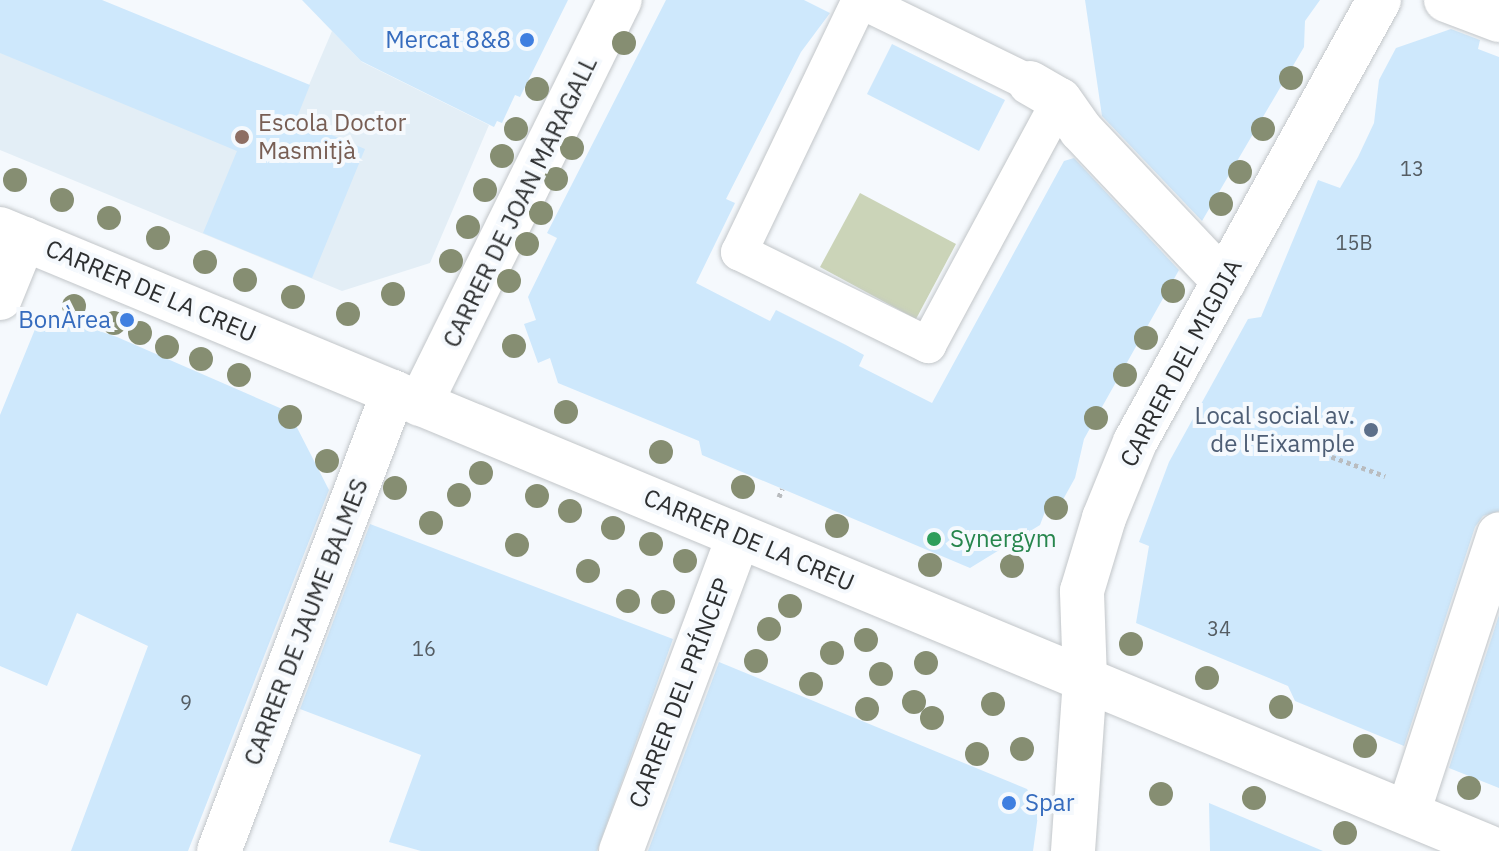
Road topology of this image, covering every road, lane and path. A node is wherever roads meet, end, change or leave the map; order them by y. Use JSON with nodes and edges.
{"nodes":[{"id":1,"x":620,"y":0,"type":"edge"},
{"id":2,"x":1379,"y":0,"type":"edge"},
{"id":3,"x":1446,"y":0,"type":"edge"},
{"id":4,"x":1499,"y":20,"type":"edge"},
{"id":5,"x":1057,"y":105,"type":"junction"},
{"id":6,"x":12,"y":234,"type":"edge"},
{"id":7,"x":1224,"y":281,"type":"junction"},
{"id":8,"x":0,"y":298,"type":"edge"},
{"id":9,"x":406,"y":398,"type":"junction"},
{"id":10,"x":1324,"y":454,"type":"dead end"},
{"id":11,"x":1385,"y":476,"type":"dead end"},
{"id":12,"x":782,"y":489,"type":"dead end"},
{"id":13,"x":779,"y":497,"type":"dead end"},
{"id":14,"x":1499,"y":535,"type":"edge"},
{"id":15,"x":739,"y":536,"type":"junction"},
{"id":16,"x":1085,"y":679,"type":"junction"},
{"id":17,"x":1408,"y":813,"type":"junction"},
{"id":18,"x":219,"y":851,"type":"edge"},
{"id":19,"x":621,"y":851,"type":"edge"},
{"id":20,"x":1073,"y":851,"type":"edge"},
{"id":21,"x":1498,"y":851,"type":"edge"}],
"edges":[{"from":1,"to":9,"type":"street","name":"CARRER DE JOAN MARAGALL"},
{"from":2,"to":7,"type":"street","name":"CARRER DEL MIGDIA"},
{"from":3,"to":4,"type":"street"},
{"from":5,"to":5,"type":"street"},
{"from":5,"to":7,"type":"street"},
{"from":6,"to":8,"type":"street"},
{"from":6,"to":9,"type":"street","name":"CARRER DE LA CREU"},
{"from":7,"to":16,"type":"street","name":"CARRER DEL MIGDIA"},
{"from":9,"to":15,"type":"street","name":"CARRER DE LA CREU"},
{"from":9,"to":18,"type":"street","name":"CARRER DE JAUME BALMES"},
{"from":10,"to":11,"type":"path"},
{"from":12,"to":13,"type":"path"},
{"from":14,"to":17,"type":"street"},
{"from":15,"to":16,"type":"street","name":"CARRER DE LA CREU"},
{"from":15,"to":19,"type":"street","name":"CARRER DEL PRÍNCEP"},
{"from":16,"to":17,"type":"street","name":"CARRER DE LA CREU"},
{"from":16,"to":20,"type":"street","name":"CARRER DEL MIGDIA"},
{"from":17,"to":21,"type":"street","name":"CARRER DE LA CREU"}]}
